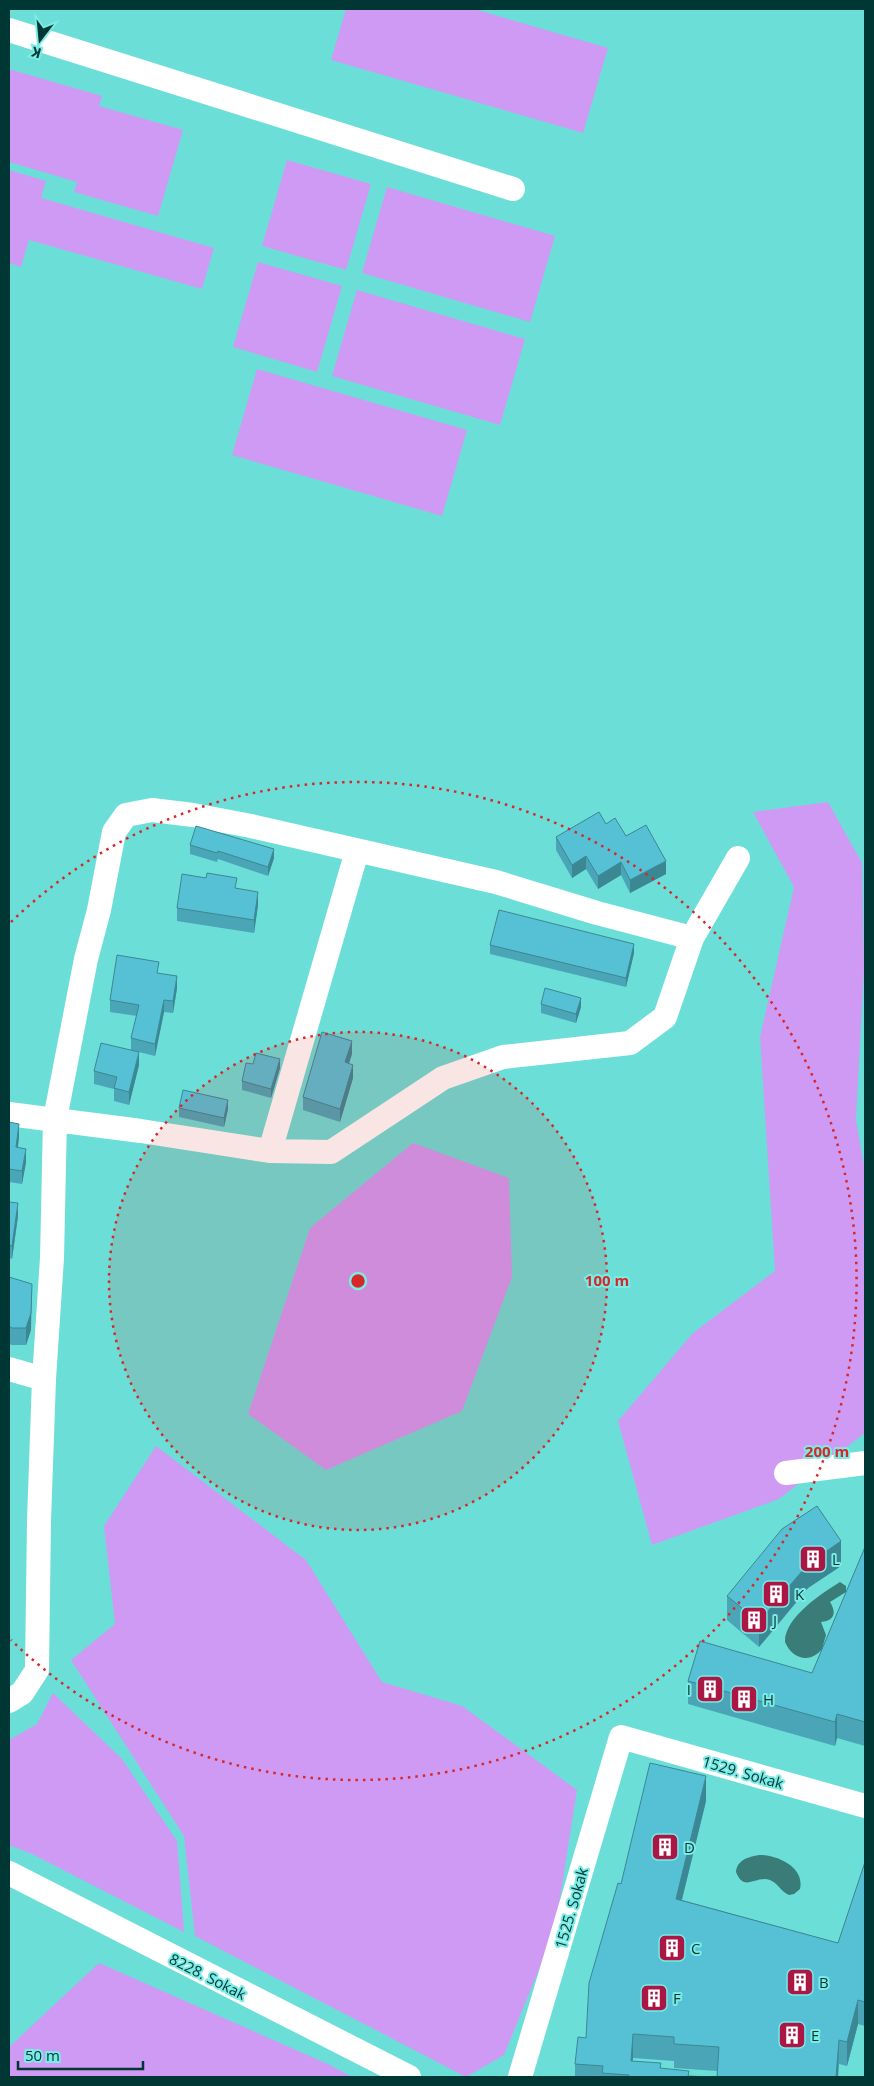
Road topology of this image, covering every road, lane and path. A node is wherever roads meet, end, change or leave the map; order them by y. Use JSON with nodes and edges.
{"nodes":[{"id":1,"x":9,"y":30,"type":"edge"},
{"id":2,"x":512,"y":189,"type":"dead end"},
{"id":3,"x":357,"y":851,"type":"junction"},
{"id":4,"x":738,"y":858,"type":"dead end"},
{"id":5,"x":692,"y":938,"type":"junction"},
{"id":6,"x":9,"y":1114,"type":"edge"},
{"id":7,"x":55,"y":1119,"type":"junction"},
{"id":8,"x":270,"y":1151,"type":"junction"},
{"id":9,"x":9,"y":1369,"type":"edge"},
{"id":10,"x":44,"y":1379,"type":"junction"},
{"id":11,"x":865,"y":1463,"type":"edge"},
{"id":12,"x":786,"y":1473,"type":"dead end"},
{"id":13,"x":9,"y":1701,"type":"edge"},
{"id":14,"x":621,"y":1738,"type":"joint"},
{"id":15,"x":865,"y":1806,"type":"edge"},
{"id":16,"x":9,"y":1873,"type":"edge"},
{"id":17,"x":409,"y":2077,"type":"edge"},
{"id":18,"x":520,"y":2077,"type":"edge"}],
"edges":[{"from":1,"to":2,"type":"street"},
{"from":3,"to":5,"type":"street"},
{"from":3,"to":7,"type":"street"},
{"from":3,"to":8,"type":"street"},
{"from":4,"to":5,"type":"street"},
{"from":5,"to":8,"type":"street"},
{"from":6,"to":7,"type":"street"},
{"from":7,"to":8,"type":"street"},
{"from":7,"to":10,"type":"street"},
{"from":9,"to":10,"type":"street"},
{"from":10,"to":13,"type":"street"},
{"from":11,"to":12,"type":"street"},
{"from":14,"to":15,"type":"street","name":"1529. Sokak"},
{"from":14,"to":18,"type":"street","name":"1525. Sokak"},
{"from":16,"to":17,"type":"street","name":"8228. Sokak"}]}
